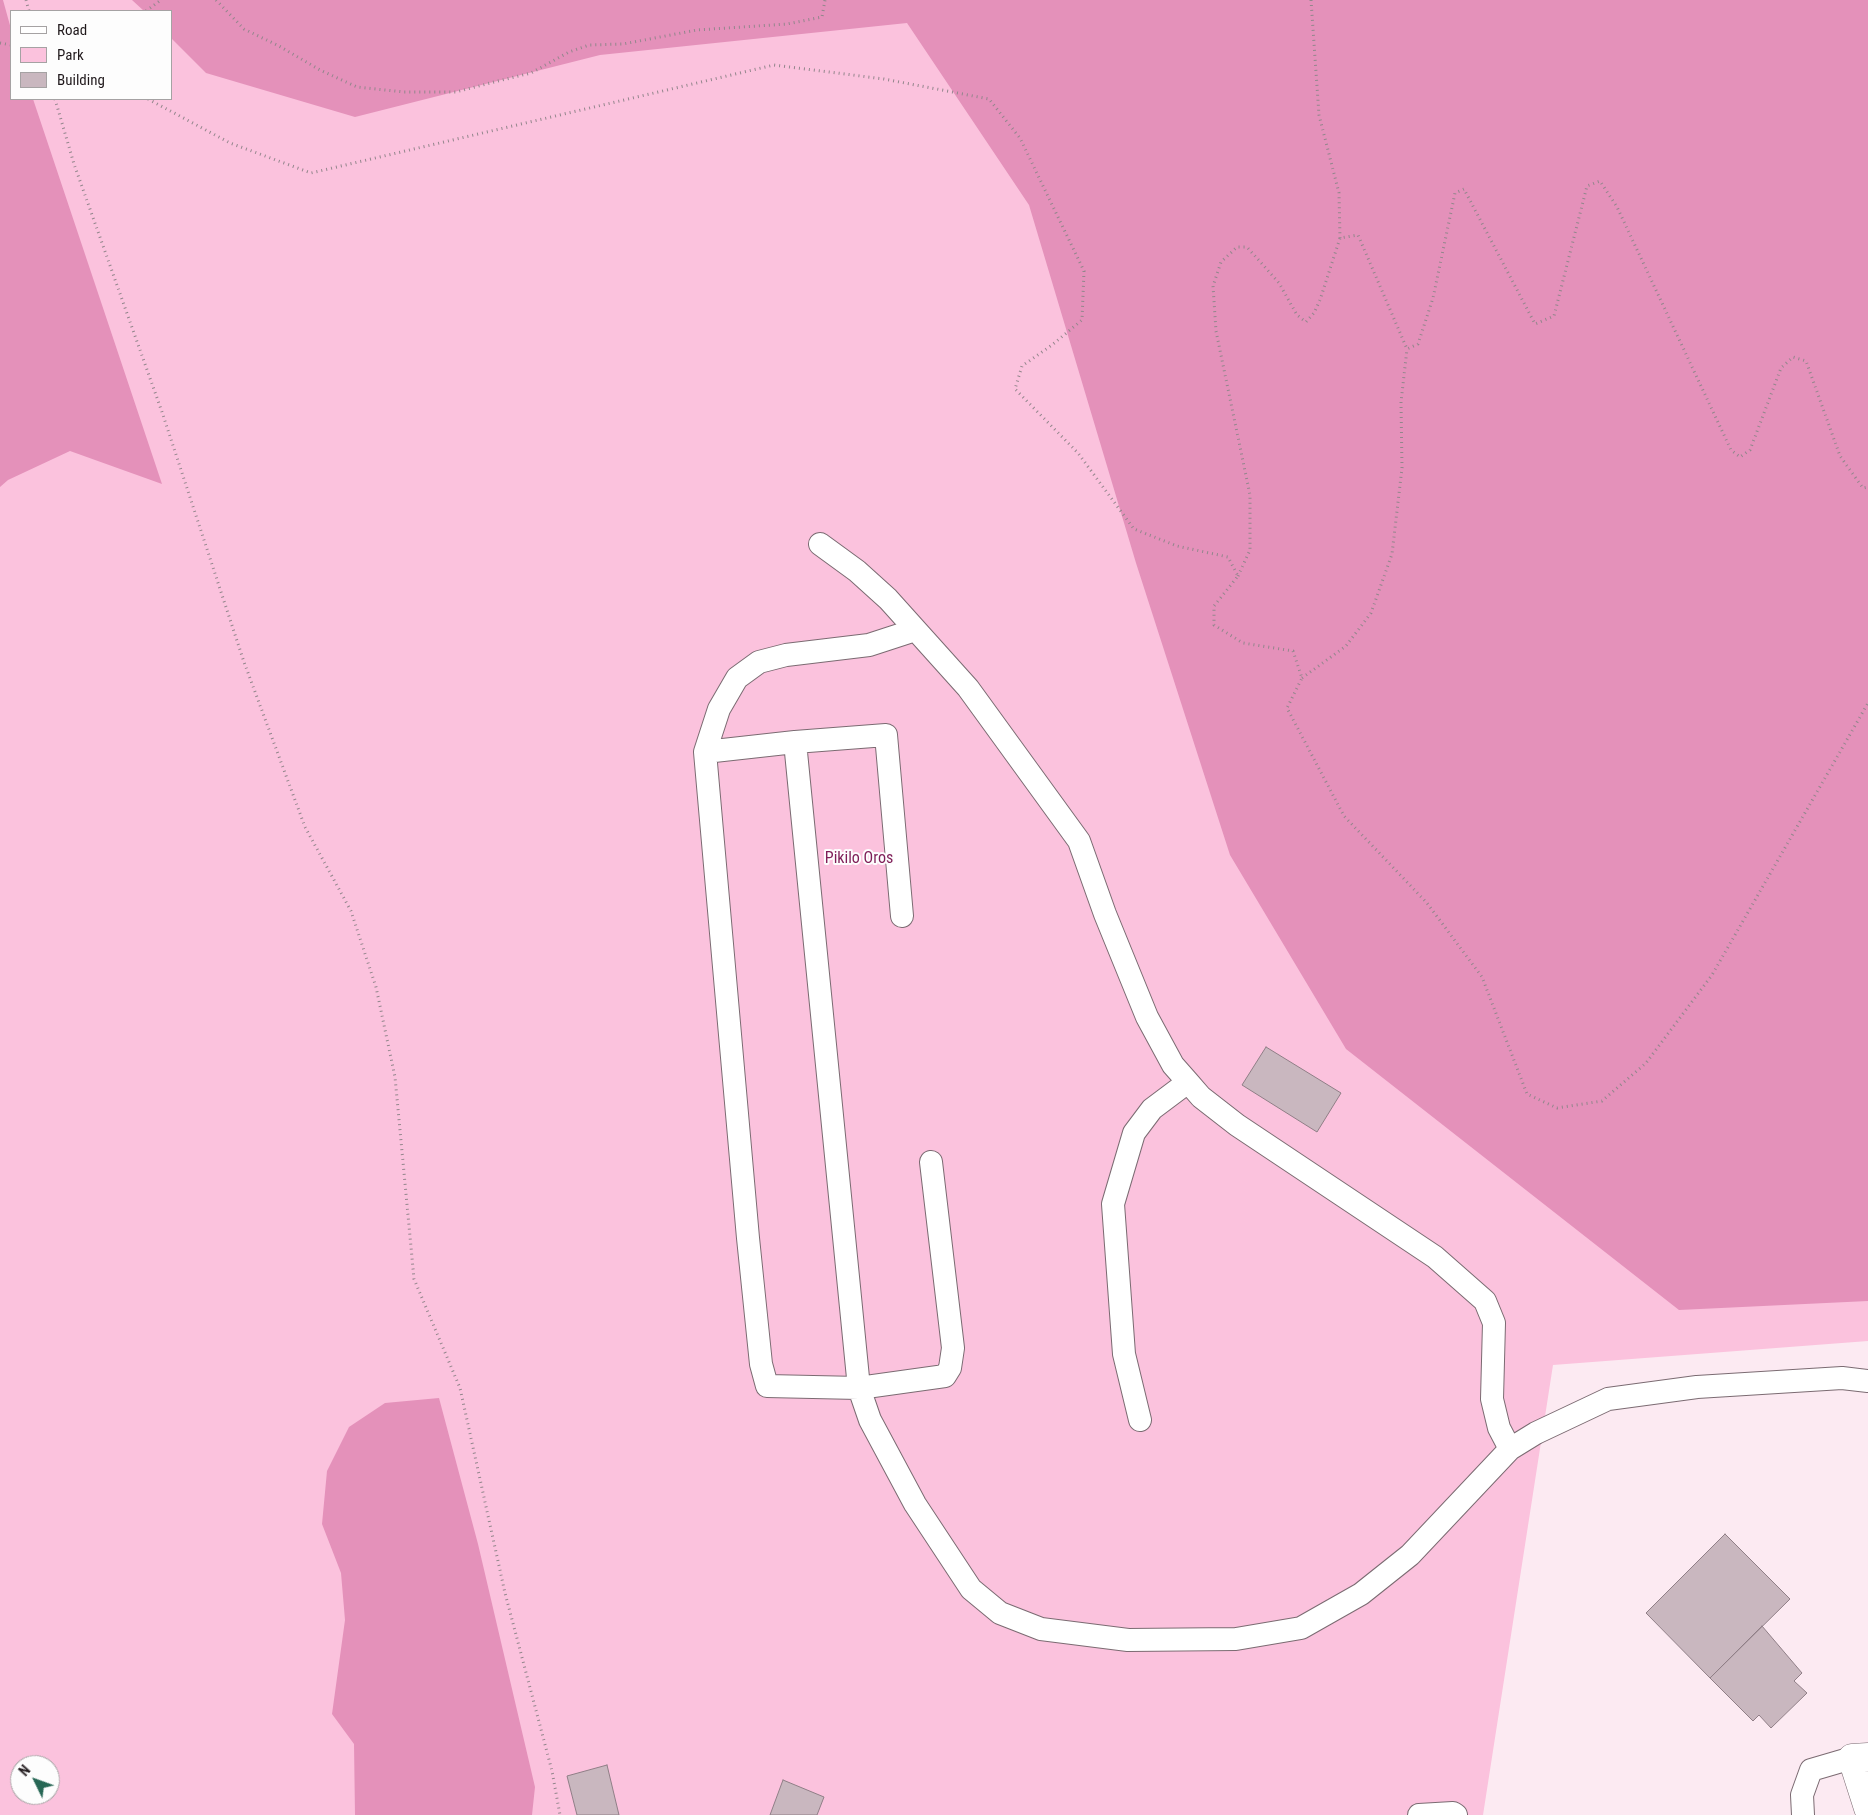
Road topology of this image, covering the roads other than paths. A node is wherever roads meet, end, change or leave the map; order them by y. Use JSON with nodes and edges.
{"nodes":[{"id":1,"x":820,"y":544,"type":"dead end"},
{"id":2,"x":915,"y":630,"type":"junction"},
{"id":3,"x":795,"y":742,"type":"junction"},
{"id":4,"x":705,"y":752,"type":"junction"},
{"id":5,"x":902,"y":916,"type":"dead end"},
{"id":6,"x":1188,"y":1082,"type":"junction"},
{"id":7,"x":931,"y":1162,"type":"dead end"},
{"id":8,"x":1868,"y":1381,"type":"edge"},
{"id":9,"x":859,"y":1388,"type":"junction"},
{"id":10,"x":1140,"y":1420,"type":"dead end"},
{"id":11,"x":1510,"y":1449,"type":"junction"},
{"id":12,"x":1860,"y":1758,"type":"edge"},
{"id":13,"x":1868,"y":1808,"type":"edge"},
{"id":14,"x":1419,"y":1815,"type":"edge"},
{"id":15,"x":1456,"y":1815,"type":"edge"},
{"id":16,"x":1803,"y":1815,"type":"edge"}],
"edges":[{"from":1,"to":2,"type":"lane"},
{"from":2,"to":4,"type":"lane"},
{"from":2,"to":6,"type":"lane"},
{"from":3,"to":4,"type":"lane"},
{"from":3,"to":5,"type":"lane"},
{"from":3,"to":9,"type":"lane"},
{"from":4,"to":9,"type":"lane"},
{"from":6,"to":10,"type":"lane"},
{"from":6,"to":11,"type":"lane"},
{"from":7,"to":9,"type":"lane"},
{"from":8,"to":11,"type":"lane"},
{"from":9,"to":11,"type":"lane"},
{"from":12,"to":13,"type":"street"},
{"from":12,"to":16,"type":"lane"},
{"from":14,"to":15,"type":"lane"}]}
